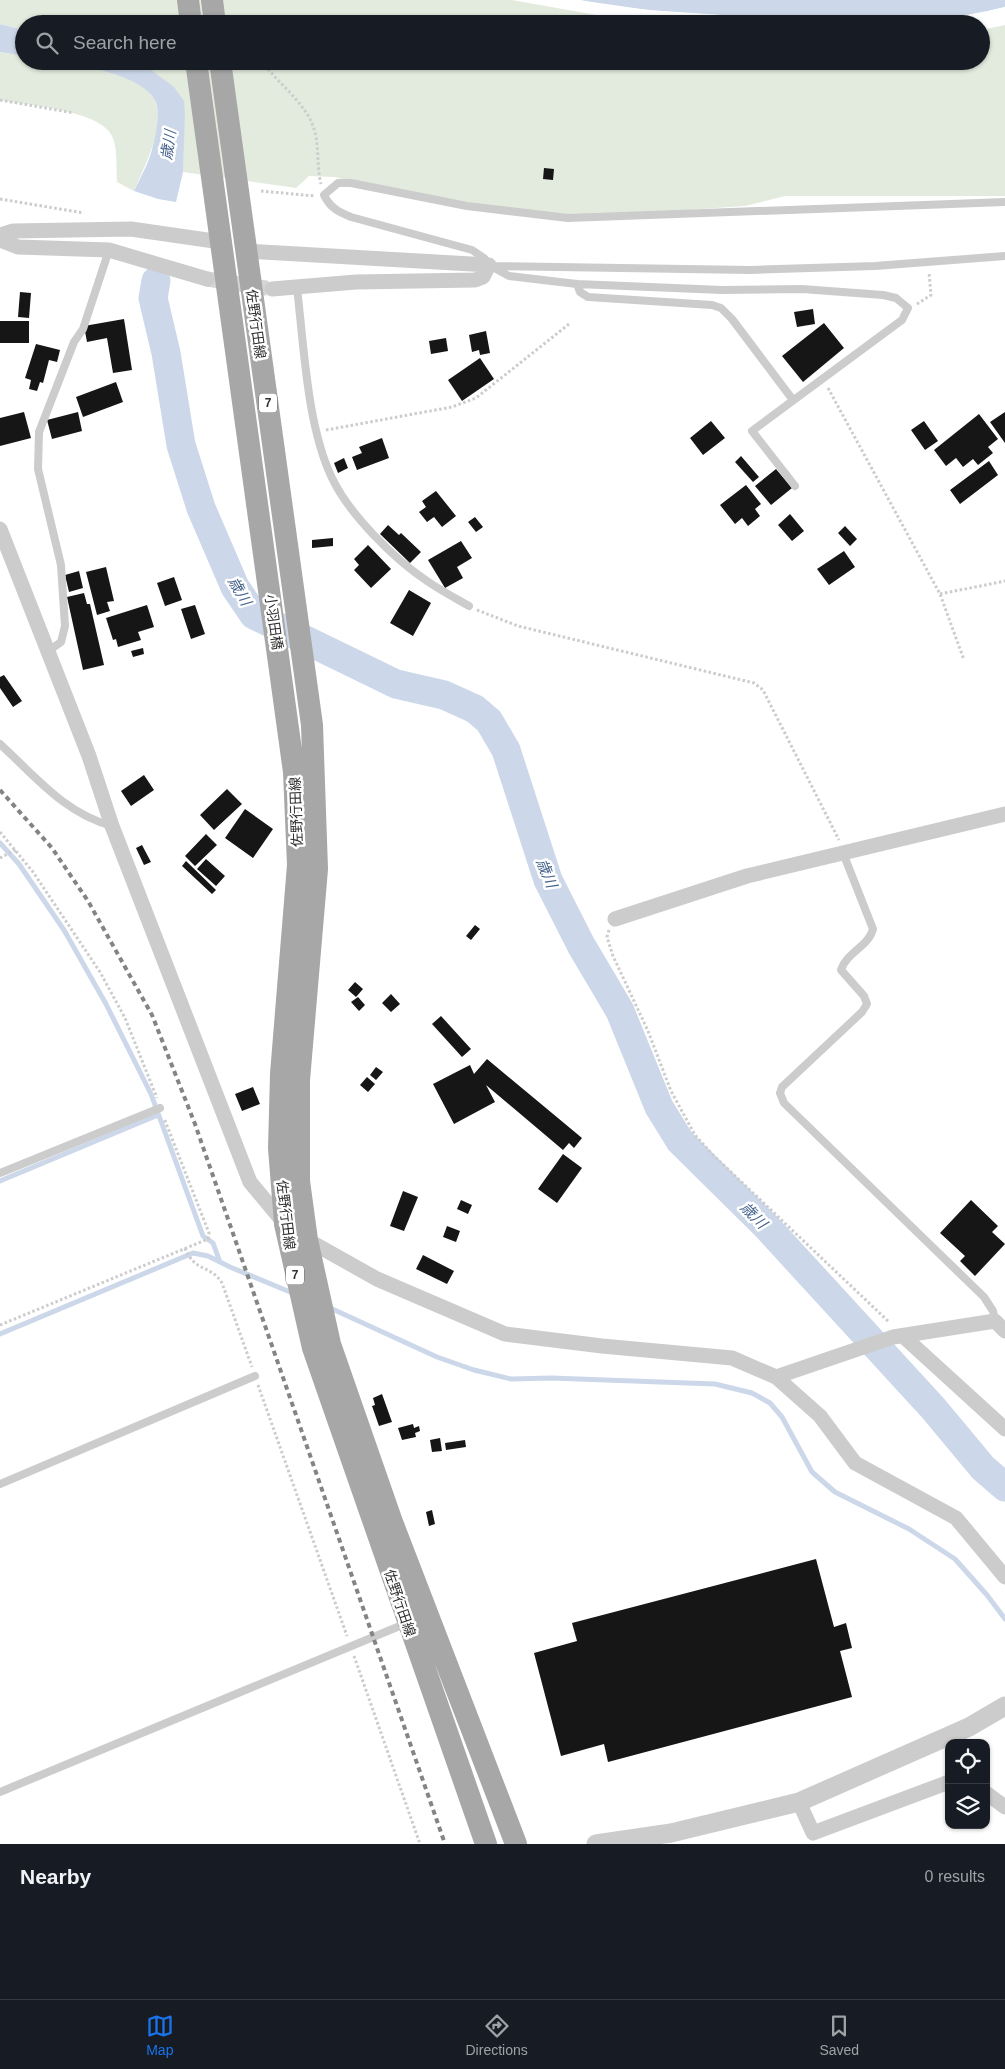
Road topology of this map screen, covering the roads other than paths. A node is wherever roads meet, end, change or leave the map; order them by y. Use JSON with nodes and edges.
{"nodes":[{"id":1,"x":188,"y":0,"type":"edge"},
{"id":2,"x":212,"y":0,"type":"edge"},
{"id":3,"x":190,"y":15,"type":"edge"},
{"id":4,"x":214,"y":15,"type":"edge"},
{"id":5,"x":197,"y":70,"type":"edge"},
{"id":6,"x":221,"y":70,"type":"edge"},
{"id":7,"x":1005,"y":202,"type":"edge"},
{"id":8,"x":0,"y":235,"type":"edge"},
{"id":9,"x":0,"y":240,"type":"edge"},
{"id":10,"x":221,"y":242,"type":"junction"},
{"id":11,"x":108,"y":250,"type":"junction"},
{"id":12,"x":246,"y":251,"type":"junction"},
{"id":13,"x":1005,"y":256,"type":"edge"},
{"id":14,"x":489,"y":266,"type":"junction"},
{"id":15,"x":207,"y":279,"type":"tunnel mouth"},
{"id":16,"x":576,"y":284,"type":"junction"},
{"id":17,"x":297,"y":288,"type":"junction"},
{"id":18,"x":272,"y":289,"type":"tunnel mouth"},
{"id":19,"x":793,"y":400,"type":"junction"},
{"id":20,"x":795,"y":486,"type":"dead end"},
{"id":21,"x":0,"y":529,"type":"edge"},
{"id":22,"x":267,"y":567,"type":"joint"},
{"id":23,"x":294,"y":586,"type":"joint"},
{"id":24,"x":469,"y":606,"type":"road end"},
{"id":25,"x":47,"y":652,"type":"junction"},
{"id":26,"x":282,"y":677,"type":"joint"},
{"id":27,"x":308,"y":688,"type":"joint"},
{"id":28,"x":0,"y":744,"type":"edge"},
{"id":29,"x":1005,"y":814,"type":"edge"},
{"id":30,"x":112,"y":826,"type":"junction"},
{"id":31,"x":843,"y":852,"type":"junction"},
{"id":32,"x":615,"y":919,"type":"road end"},
{"id":33,"x":160,"y":1108,"type":"road end"},
{"id":34,"x":0,"y":1173,"type":"edge"},
{"id":35,"x":285,"y":1224,"type":"junction"},
{"id":36,"x":307,"y":1240,"type":"junction"},
{"id":37,"x":1000,"y":1326,"type":"edge"},
{"id":38,"x":898,"y":1336,"type":"junction"},
{"id":39,"x":255,"y":1376,"type":"road end"},
{"id":40,"x":776,"y":1377,"type":"junction"},
{"id":41,"x":1005,"y":1429,"type":"edge"},
{"id":42,"x":0,"y":1484,"type":"edge"},
{"id":43,"x":1005,"y":1577,"type":"edge"},
{"id":44,"x":407,"y":1624,"type":"junction"},
{"id":45,"x":1005,"y":1706,"type":"edge"},
{"id":46,"x":945,"y":1784,"type":"edge"},
{"id":47,"x":0,"y":1792,"type":"edge"},
{"id":48,"x":990,"y":1796,"type":"edge"},
{"id":49,"x":799,"y":1802,"type":"junction"},
{"id":50,"x":1005,"y":1807,"type":"edge"},
{"id":51,"x":486,"y":1844,"type":"edge"},
{"id":52,"x":516,"y":1844,"type":"edge"},
{"id":53,"x":596,"y":1844,"type":"edge"}],
"edges":[{"from":1,"to":3,"type":"main road","bridge":true},
{"from":2,"to":4,"type":"main road","bridge":true},
{"from":5,"to":10,"type":"main road","name":"佐野行田線","number":"7"},
{"from":6,"to":12,"type":"main road","name":"佐野行田線","number":"7"},
{"from":7,"to":14,"type":"lane"},
{"from":8,"to":10,"type":"street"},
{"from":9,"to":11,"type":"street"},
{"from":10,"to":22,"type":"main road","name":"佐野行田線","number":"7"},
{"from":11,"to":15,"type":"street"},
{"from":11,"to":25,"type":"lane"},
{"from":12,"to":14,"type":"street"},
{"from":12,"to":23,"type":"main road","name":"佐野行田線","number":"7"},
{"from":13,"to":14,"type":"lane"},
{"from":14,"to":16,"type":"lane"},
{"from":14,"to":17,"type":"street"},
{"from":16,"to":19,"type":"lane"},
{"from":16,"to":19,"type":"lane"},
{"from":17,"to":18,"type":"street"},
{"from":17,"to":24,"type":"lane"},
{"from":19,"to":20,"type":"lane"},
{"from":21,"to":25,"type":"street"},
{"from":22,"to":26,"type":"main road","name":"小羽田橋","number":"7"},
{"from":23,"to":27,"type":"main road","name":"小羽田橋","number":"7"},
{"from":25,"to":30,"type":"street"},
{"from":26,"to":35,"type":"main road","name":"佐野行田線","number":"7"},
{"from":27,"to":36,"type":"main road","name":"佐野行田線","number":"7"},
{"from":28,"to":30,"type":"lane"},
{"from":29,"to":31,"type":"street"},
{"from":30,"to":35,"type":"street"},
{"from":31,"to":32,"type":"street"},
{"from":31,"to":37,"type":"lane"},
{"from":33,"to":34,"type":"lane"},
{"from":35,"to":36,"type":"street"},
{"from":35,"to":44,"type":"main road","name":"佐野行田線","number":"7"},
{"from":36,"to":40,"type":"street"},
{"from":36,"to":52,"type":"main road","name":"佐野行田線","number":"7"},
{"from":37,"to":38,"type":"street"},
{"from":38,"to":40,"type":"street"},
{"from":38,"to":41,"type":"street"},
{"from":39,"to":42,"type":"lane"},
{"from":40,"to":43,"type":"street"},
{"from":44,"to":47,"type":"lane"},
{"from":44,"to":51,"type":"main road","name":"佐野行田線","number":"7"},
{"from":45,"to":49,"type":"street"},
{"from":46,"to":49,"type":"street"},
{"from":48,"to":50,"type":"street"},
{"from":49,"to":53,"type":"street"}]}
